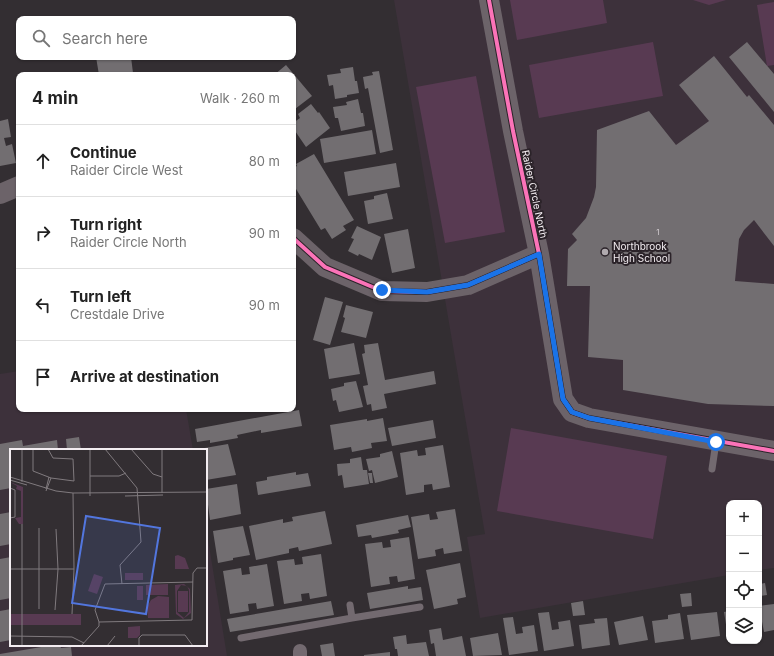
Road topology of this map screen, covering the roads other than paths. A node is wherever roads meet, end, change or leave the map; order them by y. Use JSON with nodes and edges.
{"nodes":[{"id":1,"x":489,"y":0,"type":"edge"},
{"id":2,"x":16,"y":187,"type":"edge"},
{"id":3,"x":0,"y":194,"type":"edge"},
{"id":4,"x":296,"y":241,"type":"edge"},
{"id":5,"x":539,"y":254,"type":"junction"},
{"id":6,"x":716,"y":442,"type":"junction"},
{"id":7,"x":774,"y":451,"type":"edge"},
{"id":8,"x":712,"y":469,"type":"dead end"},
{"id":9,"x":350,"y":605,"type":"dead end"},
{"id":10,"x":420,"y":607,"type":"dead end"},
{"id":11,"x":352,"y":618,"type":"junction"},
{"id":12,"x":241,"y":638,"type":"dead end"}],
"edges":[{"from":1,"to":5,"type":"street","name":"Raider Circle North"},
{"from":2,"to":3,"type":"street"},
{"from":4,"to":5,"type":"street"},
{"from":5,"to":6,"type":"street","name":"Raider Circle North"},
{"from":6,"to":7,"type":"street"},
{"from":6,"to":8,"type":"lane"},
{"from":9,"to":11,"type":"lane"},
{"from":10,"to":11,"type":"lane"},
{"from":11,"to":12,"type":"lane"}]}
